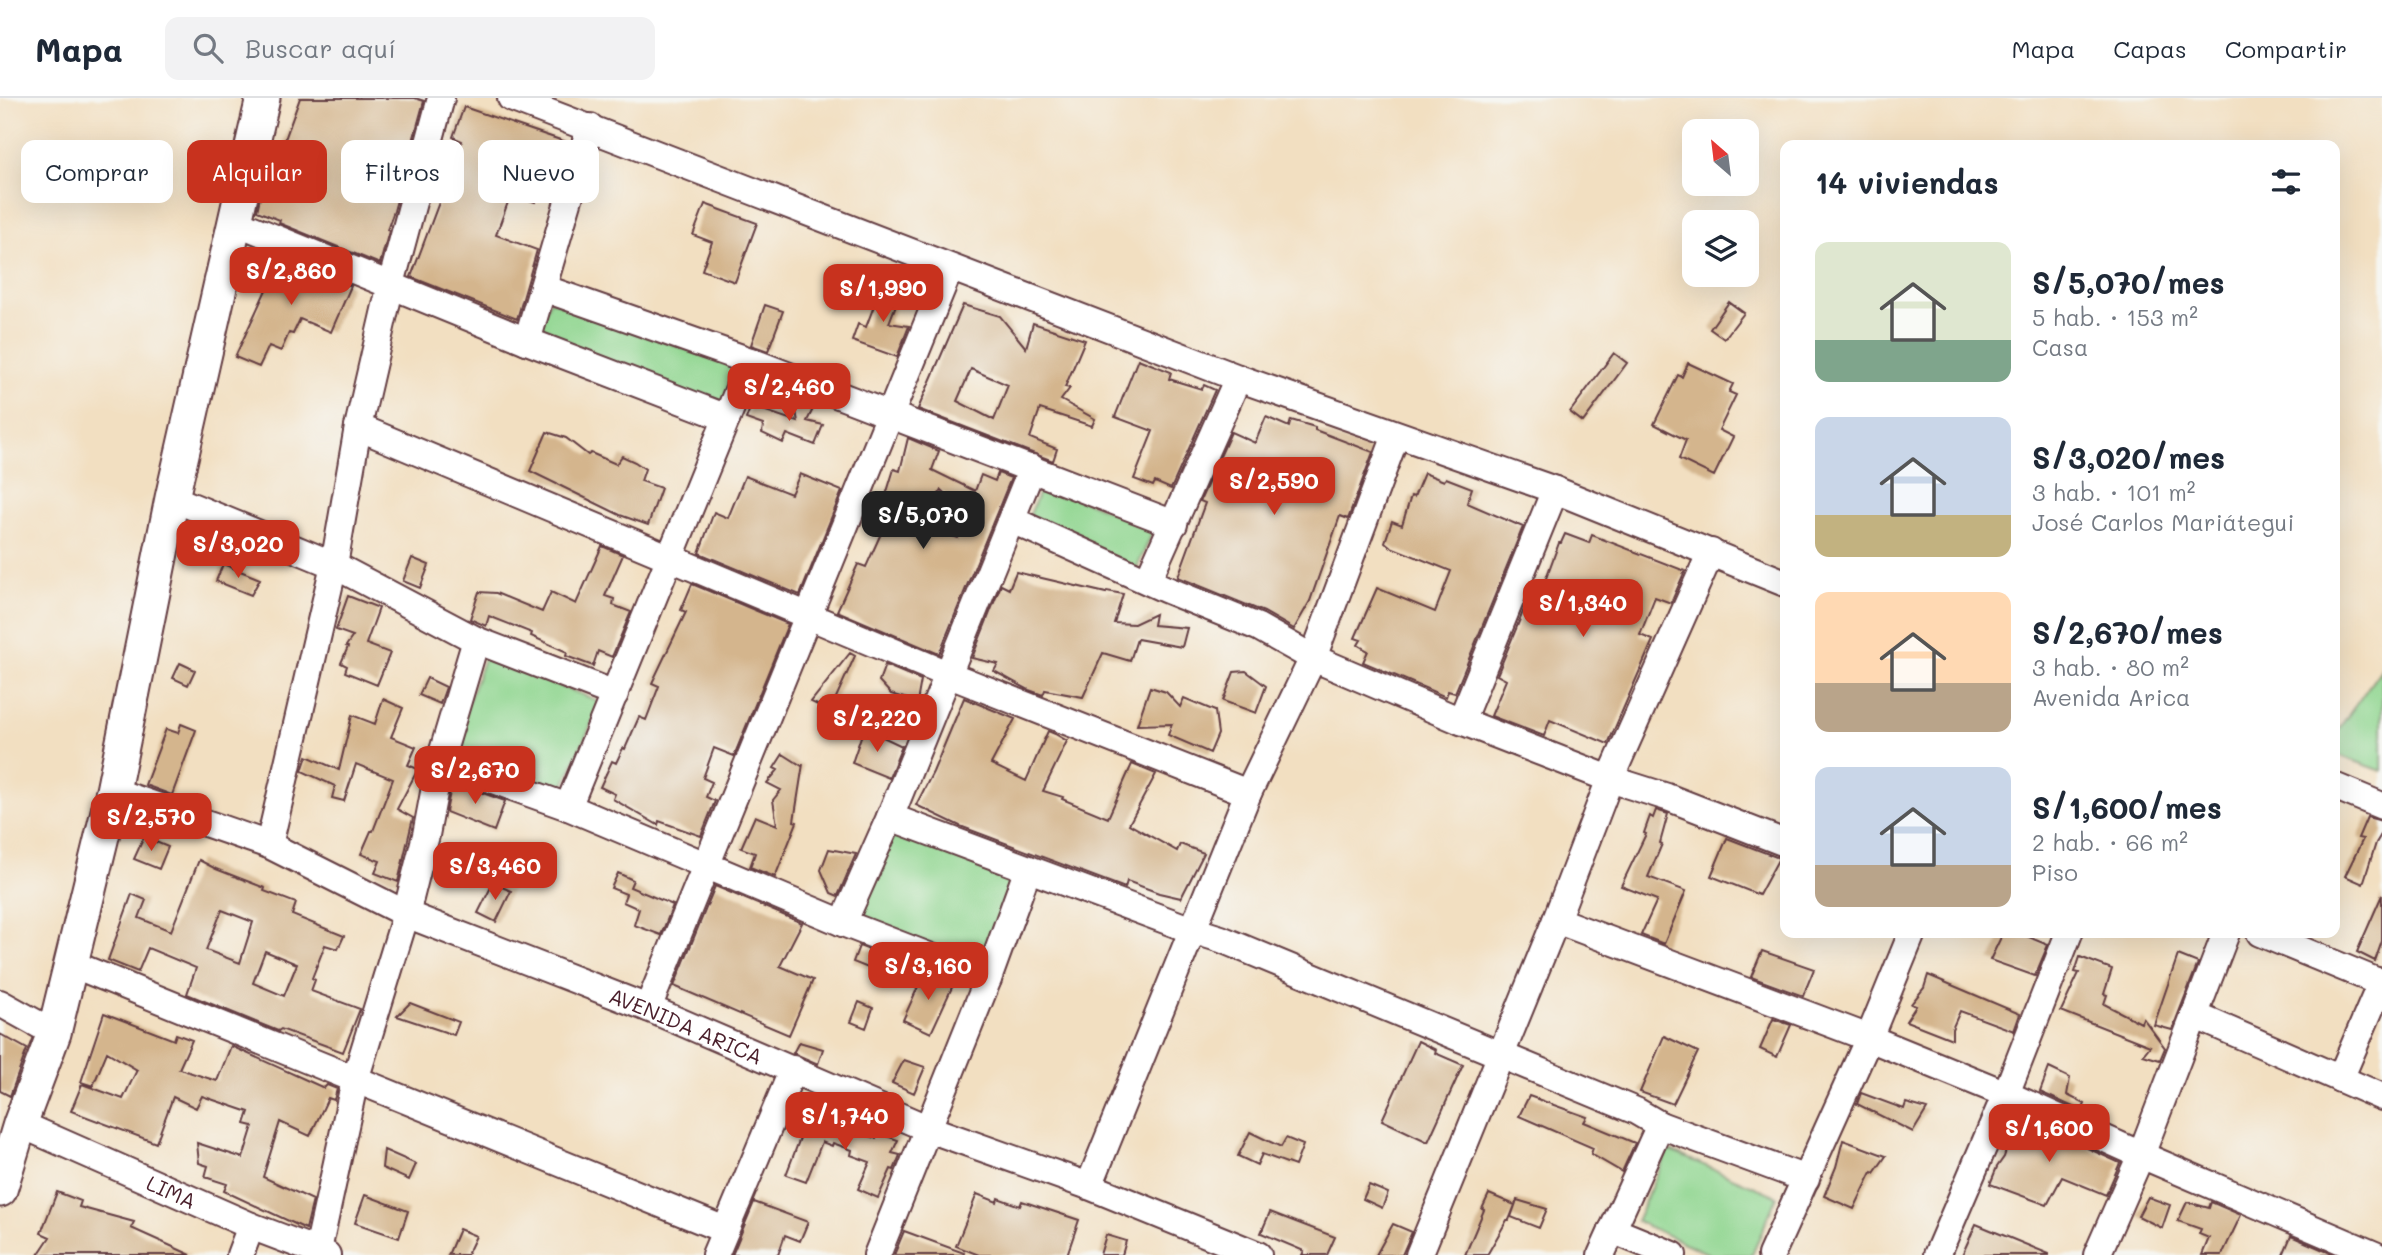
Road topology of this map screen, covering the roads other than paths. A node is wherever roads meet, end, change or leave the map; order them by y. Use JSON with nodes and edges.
{"nodes":[{"id":1,"x":263,"y":98,"type":"edge"},
{"id":2,"x":442,"y":98,"type":"edge"},
{"id":3,"x":511,"y":98,"type":"edge"},
{"id":4,"x":590,"y":127,"type":"junction"},
{"id":5,"x":236,"y":222,"type":"junction"},
{"id":6,"x":950,"y":268,"type":"junction"},
{"id":7,"x":391,"y":284,"type":"junction"},
{"id":8,"x":543,"y":288,"type":"junction"},
{"id":9,"x":527,"y":341,"type":"junction"},
{"id":10,"x":750,"y":361,"type":"junction"},
{"id":11,"x":1238,"y":378,"type":"junction"},
{"id":12,"x":890,"y":416,"type":"junction"},
{"id":13,"x":727,"y":418,"type":"junction"},
{"id":14,"x":358,"y":427,"type":"junction"},
{"id":15,"x":1396,"y":435,"type":"junction"},
{"id":16,"x":1032,"y":468,"type":"junction"},
{"id":17,"x":1555,"y":491,"type":"junction"},
{"id":18,"x":172,"y":498,"type":"junction"},
{"id":19,"x":1012,"y":520,"type":"junction"},
{"id":20,"x":1174,"y":524,"type":"junction"},
{"id":21,"x":1711,"y":552,"type":"junction"},
{"id":22,"x":671,"y":557,"type":"junction"},
{"id":23,"x":334,"y":565,"type":"junction"},
{"id":24,"x":1148,"y":580,"type":"junction"},
{"id":25,"x":1780,"y":581,"type":"edge"},
{"id":26,"x":807,"y":614,"type":"junction"},
{"id":27,"x":476,"y":640,"type":"junction"},
{"id":28,"x":1313,"y":659,"type":"junction"},
{"id":29,"x":947,"y":674,"type":"junction"},
{"id":30,"x":615,"y":694,"type":"junction"},
{"id":31,"x":1461,"y":721,"type":"junction"},
{"id":32,"x":440,"y":761,"type":"junction"},
{"id":33,"x":1609,"y":779,"type":"junction"},
{"id":34,"x":2340,"y":788,"type":"edge"},
{"id":35,"x":113,"y":792,"type":"junction"},
{"id":36,"x":1248,"y":793,"type":"junction"},
{"id":37,"x":2382,"y":806,"type":"edge"},
{"id":38,"x":568,"y":807,"type":"junction"},
{"id":39,"x":890,"y":817,"type":"junction"},
{"id":40,"x":1780,"y":838,"type":"edge"},
{"id":41,"x":269,"y":845,"type":"junction"},
{"id":42,"x":705,"y":864,"type":"junction"},
{"id":43,"x":1028,"y":869,"type":"junction"},
{"id":44,"x":406,"y":914,"type":"junction"},
{"id":45,"x":1556,"y":920,"type":"junction"},
{"id":46,"x":843,"y":923,"type":"junction"},
{"id":47,"x":1192,"y":930,"type":"junction"},
{"id":48,"x":1910,"y":938,"type":"edge"},
{"id":49,"x":2067,"y":938,"type":"edge"},
{"id":50,"x":2224,"y":938,"type":"edge"},
{"id":51,"x":2272,"y":938,"type":"edge"},
{"id":52,"x":72,"y":964,"type":"junction"},
{"id":53,"x":988,"y":979,"type":"junction"},
{"id":54,"x":2382,"y":982,"type":"edge"},
{"id":55,"x":0,"y":1003,"type":"edge"},
{"id":56,"x":648,"y":1007,"type":"junction"},
{"id":57,"x":2194,"y":1015,"type":"junction"},
{"id":58,"x":54,"y":1033,"type":"junction"},
{"id":59,"x":1869,"y":1038,"type":"junction"},
{"id":60,"x":1501,"y":1055,"type":"junction"},
{"id":61,"x":793,"y":1069,"type":"junction"},
{"id":62,"x":2340,"y":1079,"type":"junction"},
{"id":63,"x":355,"y":1080,"type":"junction"},
{"id":64,"x":2006,"y":1094,"type":"junction"},
{"id":65,"x":2382,"y":1097,"type":"edge"},
{"id":66,"x":20,"y":1124,"type":"junction"},
{"id":67,"x":1660,"y":1125,"type":"junction"},
{"id":68,"x":929,"y":1129,"type":"junction"},
{"id":69,"x":2141,"y":1155,"type":"junction"},
{"id":70,"x":1806,"y":1179,"type":"junction"},
{"id":71,"x":1088,"y":1186,"type":"junction"},
{"id":72,"x":0,"y":1190,"type":"edge"},
{"id":73,"x":251,"y":1226,"type":"junction"},
{"id":74,"x":725,"y":1230,"type":"junction"},
{"id":75,"x":1612,"y":1230,"type":"junction"},
{"id":76,"x":322,"y":1253,"type":"edge"},
{"id":77,"x":1247,"y":1253,"type":"edge"},
{"id":78,"x":240,"y":1255,"type":"edge"},
{"id":79,"x":715,"y":1255,"type":"edge"},
{"id":80,"x":877,"y":1255,"type":"edge"},
{"id":81,"x":1419,"y":1255,"type":"edge"},
{"id":82,"x":1601,"y":1255,"type":"edge"},
{"id":83,"x":1673,"y":1255,"type":"edge"},
{"id":84,"x":1771,"y":1255,"type":"edge"},
{"id":85,"x":1937,"y":1255,"type":"edge"},
{"id":86,"x":2098,"y":1255,"type":"edge"},
{"id":87,"x":2375,"y":1255,"type":"edge"}],
"edges":[{"from":1,"to":5,"type":"main road"},
{"from":2,"to":7,"type":"street"},
{"from":3,"to":4,"type":"street"},
{"from":4,"to":6,"type":"street"},
{"from":4,"to":8,"type":"street"},
{"from":5,"to":7,"type":"street"},
{"from":5,"to":18,"type":"main road"},
{"from":6,"to":11,"type":"street"},
{"from":6,"to":12,"type":"street"},
{"from":7,"to":9,"type":"street"},
{"from":7,"to":14,"type":"street"},
{"from":8,"to":9,"type":"street"},
{"from":8,"to":10,"type":"street"},
{"from":9,"to":13,"type":"street"},
{"from":10,"to":12,"type":"street"},
{"from":10,"to":13,"type":"street"},
{"from":11,"to":15,"type":"street"},
{"from":11,"to":20,"type":"street"},
{"from":12,"to":16,"type":"street"},
{"from":12,"to":26,"type":"street"},
{"from":13,"to":22,"type":"street"},
{"from":14,"to":22,"type":"street"},
{"from":14,"to":23,"type":"street"},
{"from":15,"to":17,"type":"street"},
{"from":15,"to":28,"type":"street"},
{"from":16,"to":19,"type":"street"},
{"from":16,"to":20,"type":"street"},
{"from":17,"to":21,"type":"street"},
{"from":17,"to":31,"type":"street"},
{"from":18,"to":23,"type":"street"},
{"from":18,"to":35,"type":"main road"},
{"from":19,"to":24,"type":"street"},
{"from":19,"to":29,"type":"street"},
{"from":20,"to":24,"type":"street"},
{"from":21,"to":25,"type":"street"},
{"from":21,"to":33,"type":"street"},
{"from":22,"to":26,"type":"street"},
{"from":22,"to":30,"type":"street"},
{"from":23,"to":27,"type":"street"},
{"from":23,"to":41,"type":"street"},
{"from":24,"to":28,"type":"street"},
{"from":26,"to":29,"type":"street"},
{"from":26,"to":42,"type":"street"},
{"from":27,"to":30,"type":"street"},
{"from":27,"to":32,"type":"street"},
{"from":28,"to":31,"type":"street"},
{"from":28,"to":36,"type":"street"},
{"from":29,"to":36,"type":"street"},
{"from":29,"to":39,"type":"street"},
{"from":30,"to":38,"type":"street"},
{"from":31,"to":33,"type":"street"},
{"from":32,"to":38,"type":"street"},
{"from":32,"to":44,"type":"street"},
{"from":33,"to":40,"type":"street"},
{"from":33,"to":45,"type":"street"},
{"from":34,"to":37,"type":"street"},
{"from":35,"to":41,"type":"street","name":"AVENIDA ARICA"},
{"from":35,"to":52,"type":"main road"},
{"from":36,"to":47,"type":"street"},
{"from":38,"to":42,"type":"street"},
{"from":39,"to":43,"type":"street"},
{"from":39,"to":46,"type":"street"},
{"from":41,"to":44,"type":"street","name":"AVENIDA ARICA"},
{"from":42,"to":46,"type":"street"},
{"from":42,"to":56,"type":"street"},
{"from":43,"to":47,"type":"street"},
{"from":43,"to":53,"type":"street"},
{"from":44,"to":56,"type":"street","name":"AVENIDA ARICA"},
{"from":44,"to":63,"type":"street"},
{"from":45,"to":59,"type":"street"},
{"from":45,"to":60,"type":"street"},
{"from":46,"to":53,"type":"street"},
{"from":47,"to":60,"type":"street"},
{"from":47,"to":71,"type":"street"},
{"from":48,"to":59,"type":"street"},
{"from":49,"to":64,"type":"street"},
{"from":50,"to":57,"type":"street"},
{"from":51,"to":54,"type":"street"},
{"from":52,"to":58,"type":"main road"},
{"from":52,"to":63,"type":"street"},
{"from":53,"to":68,"type":"street"},
{"from":54,"to":62,"type":"street"},
{"from":55,"to":58,"type":"street"},
{"from":56,"to":61,"type":"street","name":"AVENIDA ARICA"},
{"from":57,"to":62,"type":"street"},
{"from":57,"to":69,"type":"street"},
{"from":58,"to":66,"type":"main road"},
{"from":59,"to":64,"type":"street"},
{"from":59,"to":70,"type":"street"},
{"from":60,"to":67,"type":"street"},
{"from":60,"to":81,"type":"street"},
{"from":61,"to":68,"type":"street","name":"AVENIDA ARICA"},
{"from":61,"to":74,"type":"street"},
{"from":62,"to":65,"type":"street"},
{"from":63,"to":74,"type":"street"},
{"from":63,"to":76,"type":"street"},
{"from":64,"to":69,"type":"street"},
{"from":64,"to":85,"type":"street"},
{"from":66,"to":72,"type":"main road"},
{"from":66,"to":73,"type":"street","name":"LIMA"},
{"from":67,"to":70,"type":"street"},
{"from":67,"to":75,"type":"street"},
{"from":68,"to":71,"type":"street","name":"AVENIDA ARICA"},
{"from":68,"to":80,"type":"street"},
{"from":69,"to":86,"type":"street"},
{"from":69,"to":87,"type":"street"},
{"from":70,"to":84,"type":"street"},
{"from":71,"to":77,"type":"street","name":"AVENIDA ARICA"},
{"from":73,"to":76,"type":"street","name":"LIMA"},
{"from":73,"to":78,"type":"street"},
{"from":74,"to":79,"type":"street"},
{"from":75,"to":82,"type":"street"},
{"from":75,"to":83,"type":"street"}]}
